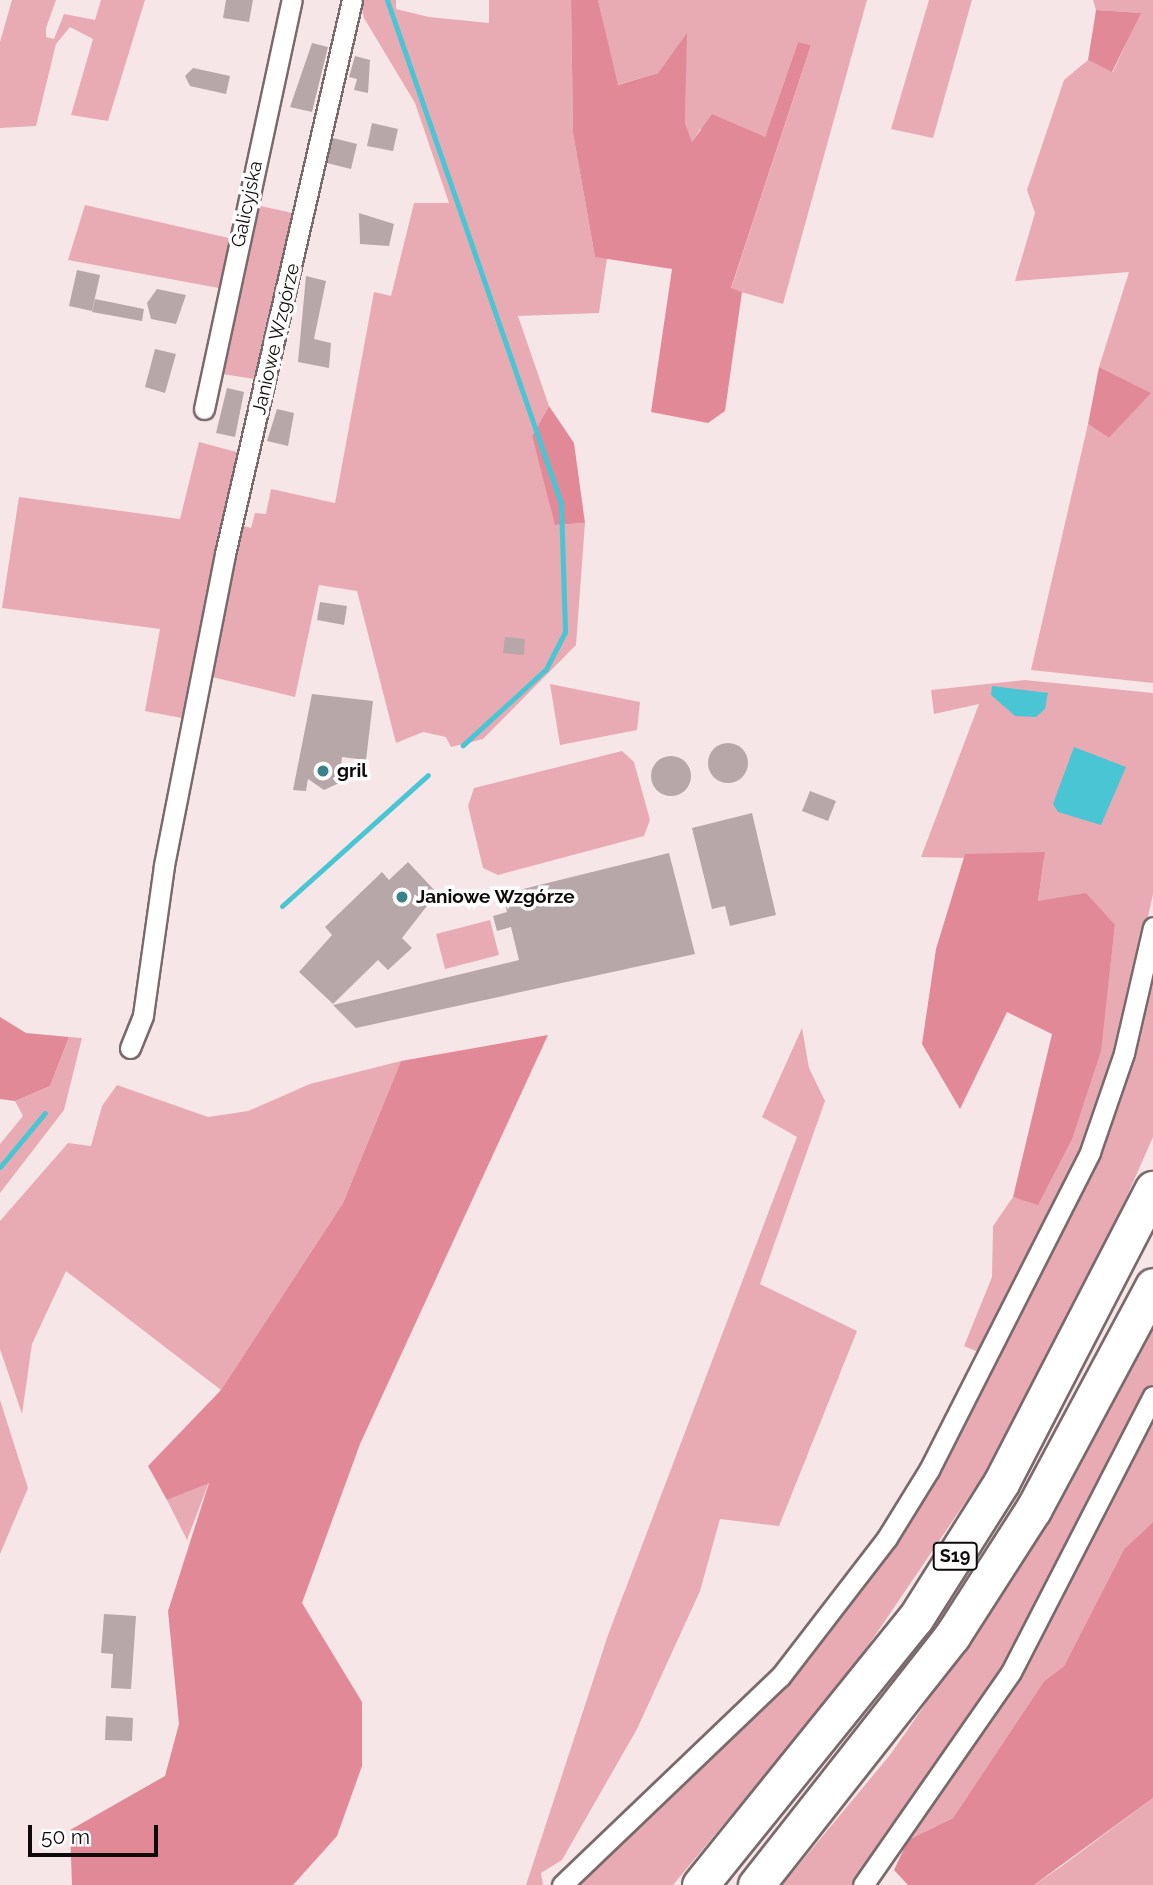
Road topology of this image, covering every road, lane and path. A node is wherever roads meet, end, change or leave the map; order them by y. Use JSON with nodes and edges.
{"nodes":[{"id":1,"x":292,"y":0,"type":"edge"},
{"id":2,"x":352,"y":0,"type":"edge"},
{"id":3,"x":204,"y":409,"type":"dead end"},
{"id":4,"x":1153,"y":927,"type":"edge"},
{"id":5,"x":130,"y":1048,"type":"dead end"},
{"id":6,"x":1153,"y":1189,"type":"edge"},
{"id":7,"x":1153,"y":1286,"type":"edge"},
{"id":8,"x":1153,"y":1396,"type":"edge"},
{"id":9,"x":562,"y":1885,"type":"edge"},
{"id":10,"x":700,"y":1885,"type":"edge"},
{"id":11,"x":756,"y":1885,"type":"edge"},
{"id":12,"x":863,"y":1885,"type":"edge"}],
"edges":[{"from":1,"to":3,"type":"street","name":"Galicyjska"},
{"from":2,"to":5,"type":"street","name":"Janiowe Wzgórze"},
{"from":4,"to":9,"type":"street"},
{"from":6,"to":10,"type":"highway","number":"S19"},
{"from":7,"to":11,"type":"highway","number":"S19"},
{"from":8,"to":12,"type":"street"}]}
